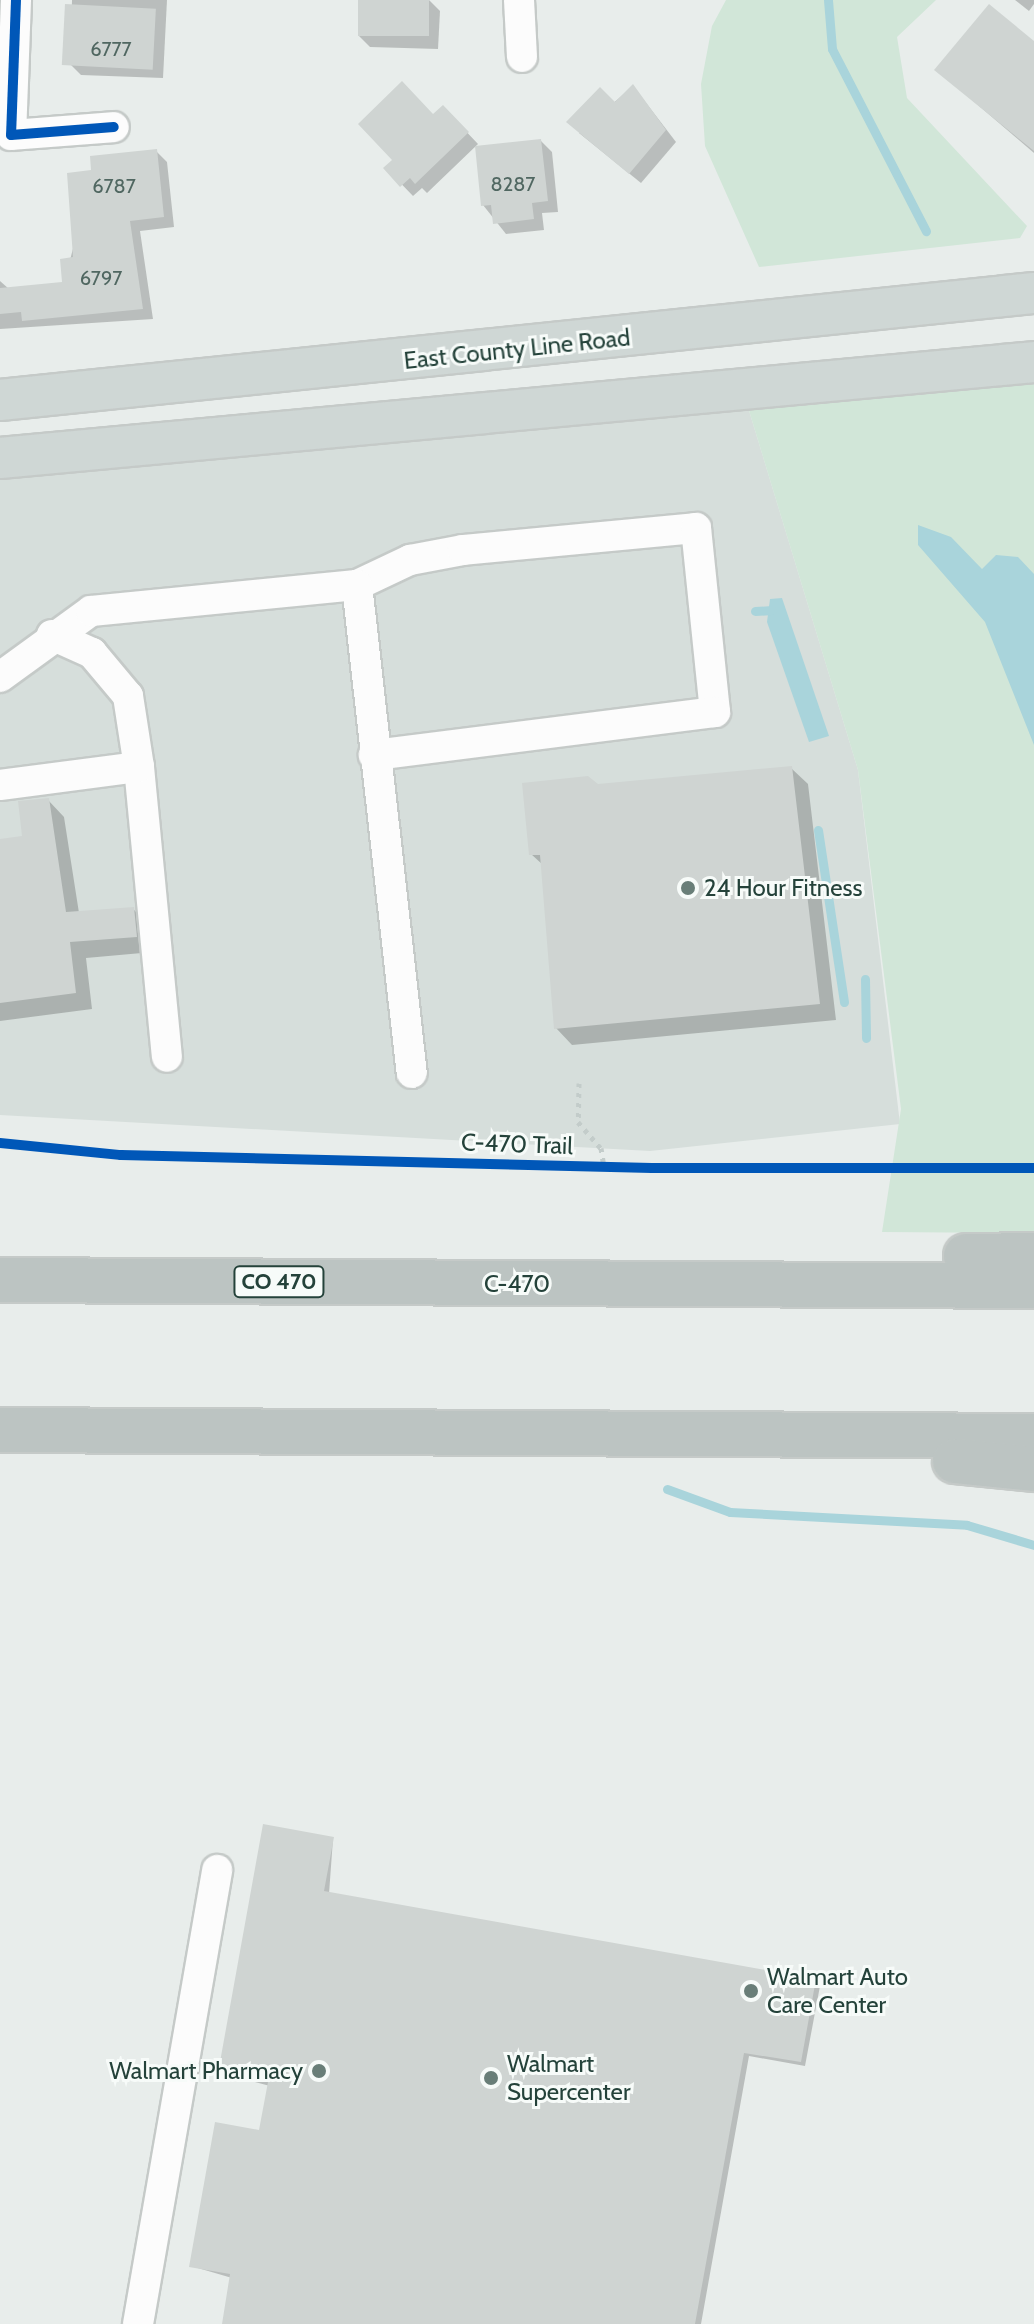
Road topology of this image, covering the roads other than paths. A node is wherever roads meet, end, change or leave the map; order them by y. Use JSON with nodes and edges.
{"nodes":[{"id":1,"x":16,"y":0,"type":"edge"},
{"id":2,"x":519,"y":0,"type":"edge"},
{"id":3,"x":522,"y":57,"type":"dead end"},
{"id":4,"x":114,"y":127,"type":"dead end"},
{"id":5,"x":1034,"y":293,"type":"edge"},
{"id":6,"x":1034,"y":362,"type":"edge"},
{"id":7,"x":0,"y":400,"type":"edge"},
{"id":8,"x":0,"y":458,"type":"edge"},
{"id":9,"x":357,"y":585,"type":"junction"},
{"id":10,"x":52,"y":635,"type":"junction"},
{"id":11,"x":0,"y":677,"type":"edge"},
{"id":12,"x":374,"y":755,"type":"junction"},
{"id":13,"x":139,"y":767,"type":"junction"},
{"id":14,"x":0,"y":785,"type":"edge"},
{"id":15,"x":167,"y":1057,"type":"dead end"},
{"id":16,"x":412,"y":1073,"type":"dead end"},
{"id":17,"x":1034,"y":1255,"type":"edge"},
{"id":18,"x":0,"y":1280,"type":"edge"},
{"id":19,"x":558,"y":1284,"type":"junction"},
{"id":20,"x":1034,"y":1286,"type":"edge"},
{"id":21,"x":0,"y":1430,"type":"edge"},
{"id":22,"x":534,"y":1434,"type":"junction"},
{"id":23,"x":1034,"y":1436,"type":"edge"},
{"id":24,"x":1034,"y":1469,"type":"edge"},
{"id":25,"x":217,"y":1870,"type":"dead end"},
{"id":26,"x":138,"y":2324,"type":"edge"}],
"edges":[{"from":1,"to":4,"type":"street"},
{"from":2,"to":3,"type":"street"},
{"from":5,"to":7,"type":"main road","name":"East County Line Road"},
{"from":6,"to":8,"type":"main road"},
{"from":9,"to":10,"type":"street"},
{"from":9,"to":12,"type":"street"},
{"from":9,"to":12,"type":"street"},
{"from":10,"to":11,"type":"street"},
{"from":10,"to":13,"type":"street"},
{"from":12,"to":16,"type":"street"},
{"from":13,"to":14,"type":"street"},
{"from":13,"to":15,"type":"street"},
{"from":17,"to":19,"type":"highway"},
{"from":18,"to":19,"type":"highway","name":"C-470","number":"CO 470"},
{"from":19,"to":20,"type":"highway","name":"C-470","number":"CO 470"},
{"from":21,"to":22,"type":"highway"},
{"from":22,"to":23,"type":"highway"},
{"from":22,"to":24,"type":"highway"},
{"from":25,"to":26,"type":"street"}]}
